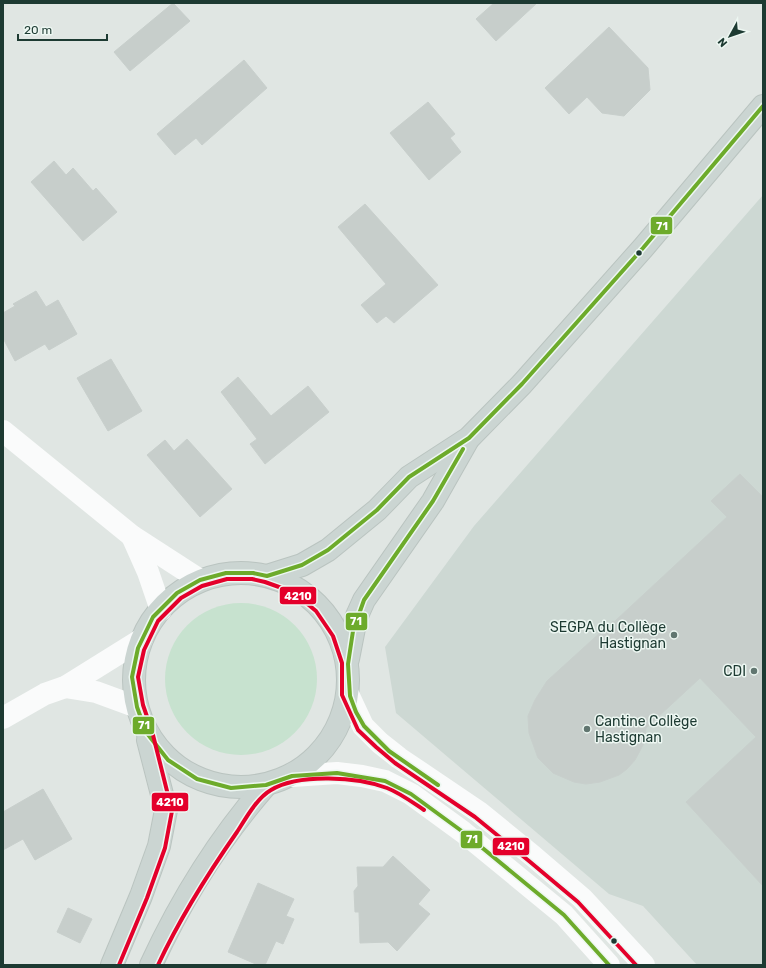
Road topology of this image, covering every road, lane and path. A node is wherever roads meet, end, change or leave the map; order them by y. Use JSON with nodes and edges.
{"nodes":[{"id":1,"x":763,"y":106,"type":"edge"},
{"id":2,"x":3,"y":431,"type":"edge"},
{"id":3,"x":469,"y":438,"type":"junction"},
{"id":4,"x":132,"y":536,"type":"junction"},
{"id":5,"x":267,"y":576,"type":"junction"},
{"id":6,"x":200,"y":580,"type":"junction"},
{"id":7,"x":161,"y":610,"type":"junction"},
{"id":8,"x":142,"y":639,"type":"junction"},
{"id":9,"x":348,"y":662,"type":"junction"},
{"id":10,"x":65,"y":688,"type":"junction"},
{"id":11,"x":348,"y":694,"type":"junction"},
{"id":12,"x":137,"y":708,"type":"junction"},
{"id":13,"x":3,"y":718,"type":"edge"},
{"id":14,"x":146,"y":732,"type":"junction"},
{"id":15,"x":292,"y":776,"type":"junction"},
{"id":16,"x":266,"y":786,"type":"junction"},
{"id":17,"x":112,"y":965,"type":"edge"},
{"id":18,"x":151,"y":965,"type":"edge"},
{"id":19,"x":609,"y":965,"type":"edge"},
{"id":20,"x":644,"y":965,"type":"edge"}],
"edges":[{"from":1,"to":3,"type":"main road"},
{"from":2,"to":4,"type":"street"},
{"from":3,"to":5,"type":"main road"},
{"from":3,"to":9,"type":"main road"},
{"from":4,"to":6,"type":"street"},
{"from":4,"to":7,"type":"street"},
{"from":5,"to":6,"type":"main road"},
{"from":5,"to":9,"type":"main road"},
{"from":6,"to":7,"type":"main road"},
{"from":7,"to":8,"type":"main road"},
{"from":8,"to":10,"type":"street"},
{"from":8,"to":12,"type":"main road"},
{"from":9,"to":11,"type":"main road"},
{"from":10,"to":12,"type":"street"},
{"from":10,"to":13,"type":"street"},
{"from":11,"to":15,"type":"main road"},
{"from":11,"to":20,"type":"street"},
{"from":12,"to":14,"type":"main road"},
{"from":14,"to":16,"type":"main road"},
{"from":14,"to":17,"type":"main road"},
{"from":15,"to":16,"type":"main road"},
{"from":15,"to":19,"type":"street"},
{"from":16,"to":18,"type":"main road"}]}
